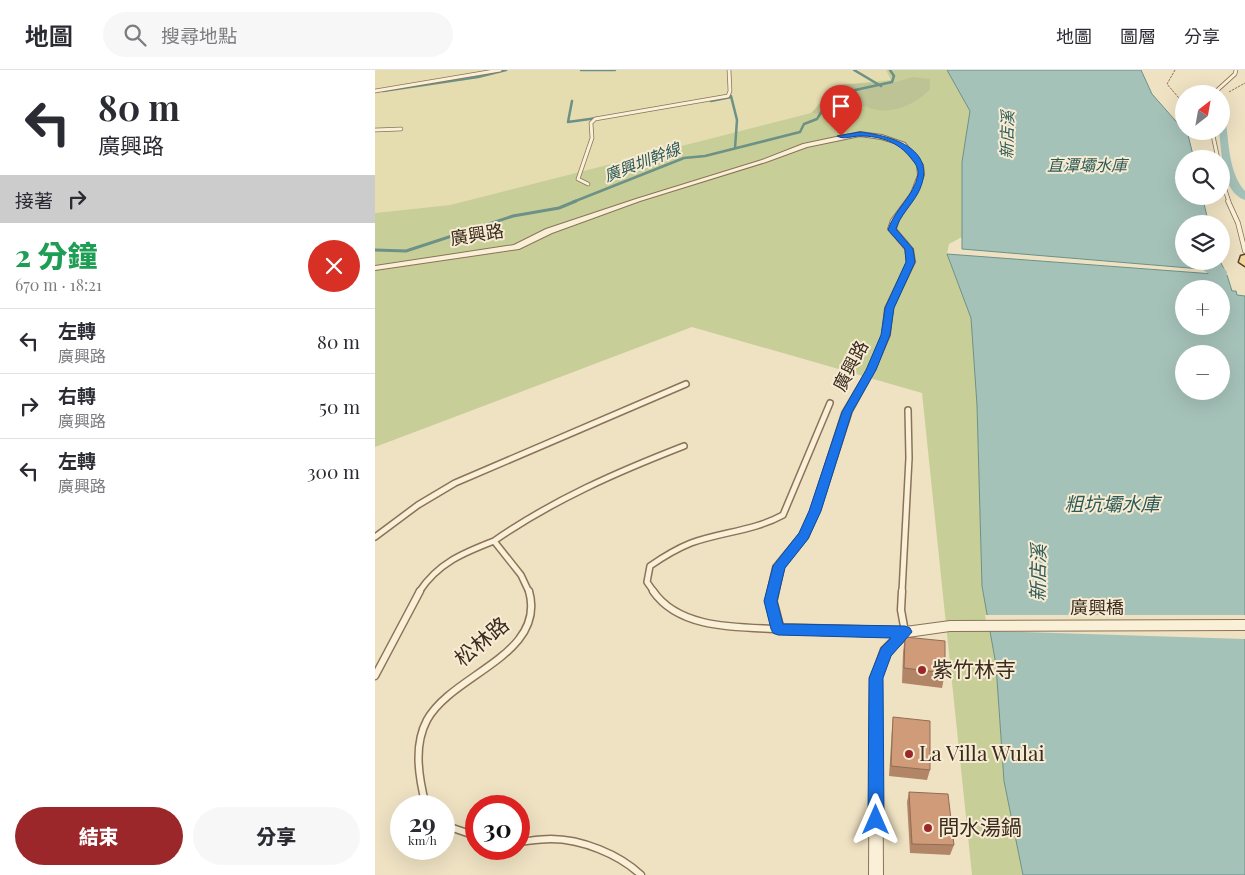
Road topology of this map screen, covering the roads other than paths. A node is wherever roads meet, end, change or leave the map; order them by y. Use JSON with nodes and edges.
{"nodes":[{"id":1,"x":501,"y":70,"type":"edge"},
{"id":2,"x":729,"y":70,"type":"edge"},
{"id":3,"x":1235,"y":70,"type":"edge"},
{"id":4,"x":1223,"y":85,"type":"edge"},
{"id":5,"x":375,"y":91,"type":"edge"},
{"id":6,"x":401,"y":129,"type":"dead end"},
{"id":7,"x":375,"y":130,"type":"edge"},
{"id":8,"x":589,"y":184,"type":"dead end"},
{"id":9,"x":1230,"y":205,"type":"edge"},
{"id":10,"x":1245,"y":251,"type":"edge"},
{"id":11,"x":375,"y":268,"type":"edge"},
{"id":12,"x":686,"y":384,"type":"dead end"},
{"id":13,"x":830,"y":403,"type":"dead end"},
{"id":14,"x":908,"y":410,"type":"dead end"},
{"id":15,"x":684,"y":446,"type":"dead end"},
{"id":16,"x":375,"y":537,"type":"edge"},
{"id":17,"x":493,"y":541,"type":"junction"},
{"id":18,"x":1245,"y":625,"type":"edge"},
{"id":19,"x":778,"y":629,"type":"junction"},
{"id":20,"x":905,"y":632,"type":"junction"},
{"id":21,"x":375,"y":676,"type":"edge"},
{"id":22,"x":424,"y":795,"type":"edge"},
{"id":23,"x":530,"y":841,"type":"edge"},
{"id":24,"x":641,"y":875,"type":"edge"},
{"id":25,"x":876,"y":875,"type":"edge"}],
"edges":[{"from":1,"to":5,"type":"lane"},
{"from":2,"to":8,"type":"lane"},
{"from":3,"to":4,"type":"lane"},
{"from":6,"to":7,"type":"lane"},
{"from":9,"to":10,"type":"lane"},
{"from":11,"to":19,"type":"street","name":"廣興路"},
{"from":12,"to":16,"type":"lane"},
{"from":13,"to":19,"type":"lane"},
{"from":14,"to":20,"type":"lane"},
{"from":15,"to":17,"type":"lane"},
{"from":17,"to":21,"type":"lane"},
{"from":17,"to":22,"type":"lane","name":"松林路"},
{"from":18,"to":20,"type":"street","name":"廣興橋"},
{"from":19,"to":20,"type":"street"},
{"from":20,"to":25,"type":"street"},
{"from":23,"to":24,"type":"lane"}]}
